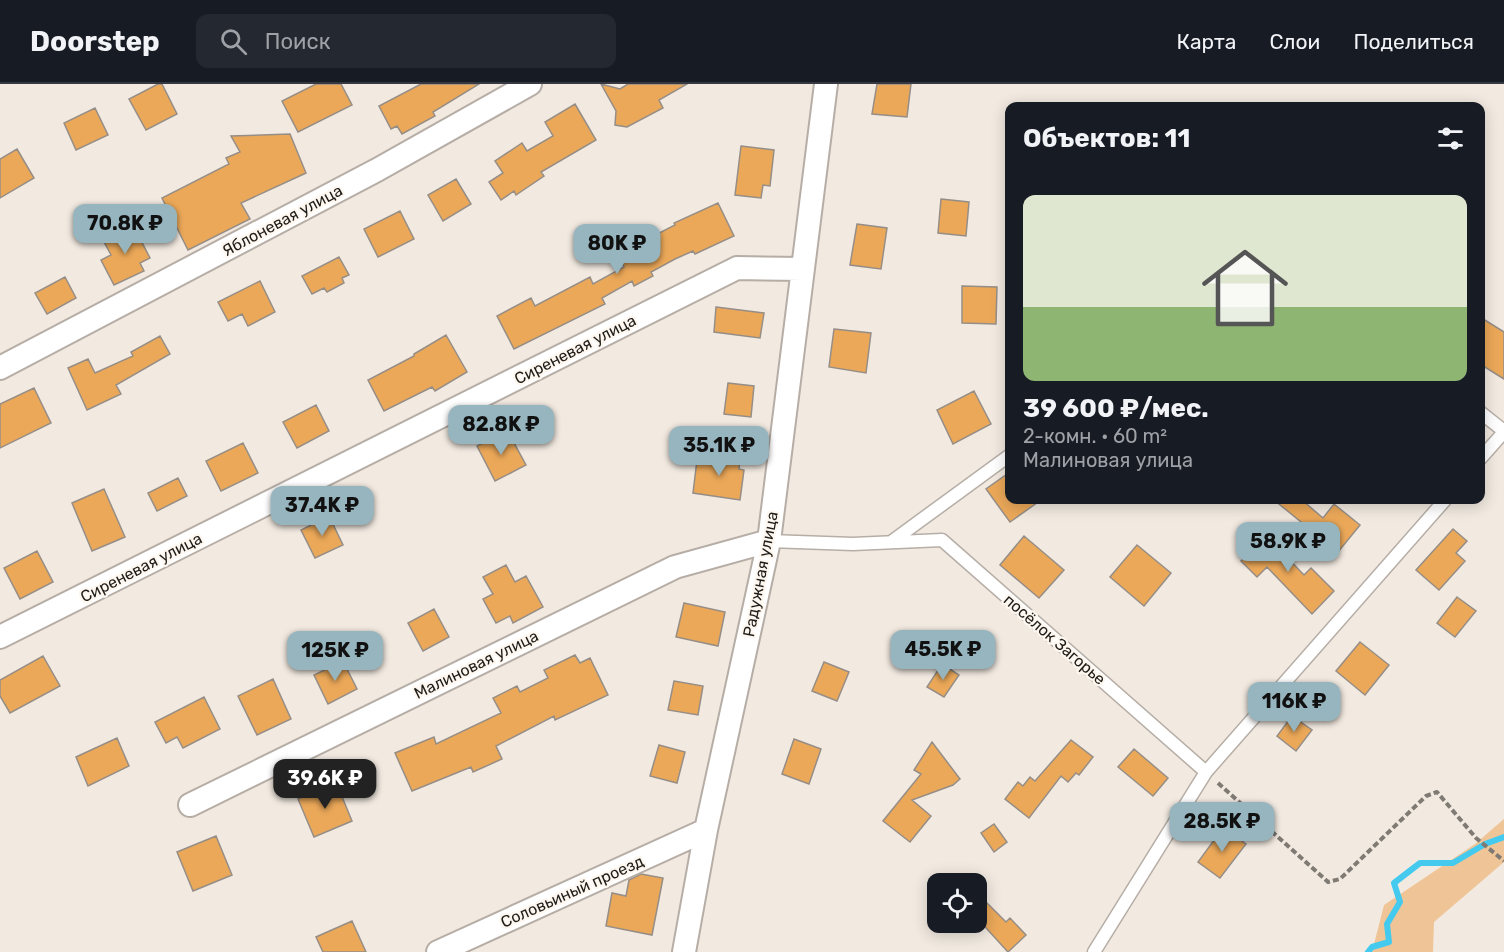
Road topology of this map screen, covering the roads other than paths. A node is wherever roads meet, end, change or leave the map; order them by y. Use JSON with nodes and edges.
{"nodes":[{"id":1,"x":530,"y":84,"type":"edge"},
{"id":2,"x":826,"y":84,"type":"edge"},
{"id":3,"x":803,"y":269,"type":"junction"},
{"id":4,"x":0,"y":368,"type":"edge"},
{"id":5,"x":1485,"y":416,"type":"edge"},
{"id":6,"x":1504,"y":431,"type":"edge"},
{"id":7,"x":1485,"y":453,"type":"edge"},
{"id":8,"x":1005,"y":459,"type":"edge"},
{"id":9,"x":1441,"y":504,"type":"edge"},
{"id":10,"x":769,"y":541,"type":"junction"},
{"id":11,"x":891,"y":542,"type":"junction"},
{"id":12,"x":0,"y":638,"type":"edge"},
{"id":13,"x":1206,"y":772,"type":"junction"},
{"id":14,"x":190,"y":805,"type":"dead end"},
{"id":15,"x":706,"y":830,"type":"junction"},
{"id":16,"x":438,"y":952,"type":"edge"},
{"id":17,"x":684,"y":952,"type":"edge"},
{"id":18,"x":1094,"y":952,"type":"edge"}],
"edges":[{"from":1,"to":4,"type":"street","name":"Яблоневая улица"},
{"from":2,"to":3,"type":"street","name":"Радужная улица"},
{"from":3,"to":10,"type":"street","name":"Радужная улица"},
{"from":3,"to":12,"type":"street","name":"Сиреневая улица"},
{"from":5,"to":6,"type":"lane"},
{"from":6,"to":7,"type":"lane"},
{"from":8,"to":11,"type":"lane"},
{"from":9,"to":13,"type":"lane"},
{"from":10,"to":11,"type":"lane","name":"посёлок Загорье"},
{"from":10,"to":14,"type":"street","name":"Малиновая улица"},
{"from":10,"to":15,"type":"street","name":"Радужная улица"},
{"from":11,"to":13,"type":"lane","name":"посёлок Загорье"},
{"from":13,"to":18,"type":"lane"},
{"from":15,"to":16,"type":"street","name":"Соловьиный проезд"},
{"from":15,"to":17,"type":"street","name":"Радужная улица"}]}
